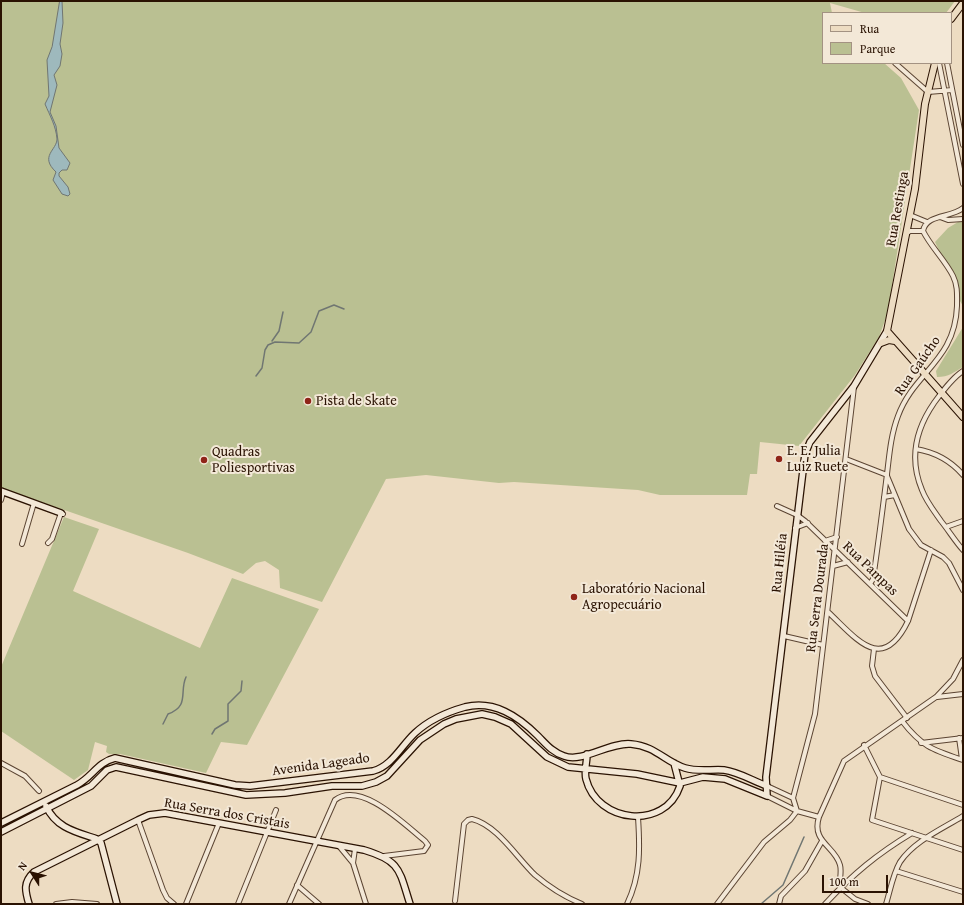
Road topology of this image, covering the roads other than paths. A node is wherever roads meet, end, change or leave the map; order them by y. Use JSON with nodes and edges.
{"nodes":[{"id":1,"x":963,"y":3,"type":"edge"},
{"id":2,"x":952,"y":18,"type":"edge"},
{"id":3,"x":896,"y":64,"type":"edge"},
{"id":4,"x":935,"y":64,"type":"edge"},
{"id":5,"x":939,"y":64,"type":"edge"},
{"id":6,"x":947,"y":64,"type":"edge"},
{"id":7,"x":952,"y":90,"type":"junction"},
{"id":8,"x":944,"y":91,"type":"junction"},
{"id":9,"x":928,"y":92,"type":"junction"},
{"id":10,"x":963,"y":145,"type":"edge"},
{"id":11,"x":960,"y":158,"type":"edge"},
{"id":12,"x":963,"y":184,"type":"edge"},
{"id":13,"x":963,"y":208,"type":"edge"},
{"id":14,"x":910,"y":215,"type":"junction"},
{"id":15,"x":940,"y":217,"type":"junction"},
{"id":16,"x":963,"y":219,"type":"edge"},
{"id":17,"x":927,"y":222,"type":"junction"},
{"id":18,"x":922,"y":231,"type":"junction"},
{"id":19,"x":907,"y":233,"type":"junction"},
{"id":20,"x":887,"y":331,"type":"junction"},
{"id":21,"x":895,"y":341,"type":"junction"},
{"id":22,"x":881,"y":343,"type":"junction"},
{"id":23,"x":874,"y":355,"type":"joint"},
{"id":24,"x":963,"y":371,"type":"edge"},
{"id":25,"x":926,"y":375,"type":"junction"},
{"id":26,"x":854,"y":386,"type":"junction"},
{"id":27,"x":942,"y":392,"type":"junction"},
{"id":28,"x":963,"y":417,"type":"edge"},
{"id":29,"x":916,"y":449,"type":"junction"},
{"id":30,"x":846,"y":459,"type":"junction"},
{"id":31,"x":887,"y":475,"type":"junction"},
{"id":32,"x":963,"y":475,"type":"edge"},
{"id":33,"x":2,"y":491,"type":"edge"},
{"id":34,"x":895,"y":495,"type":"junction"},
{"id":35,"x":884,"y":497,"type":"junction"},
{"id":36,"x":1,"y":500,"type":"edge"},
{"id":37,"x":34,"y":503,"type":"junction"},
{"id":38,"x":777,"y":506,"type":"dead end"},
{"id":39,"x":62,"y":514,"type":"joint"},
{"id":40,"x":797,"y":514,"type":"junction"},
{"id":41,"x":963,"y":521,"type":"edge"},
{"id":42,"x":808,"y":523,"type":"junction"},
{"id":43,"x":946,"y":527,"type":"junction"},
{"id":44,"x":796,"y":528,"type":"junction"},
{"id":45,"x":837,"y":537,"type":"junction"},
{"id":46,"x":825,"y":541,"type":"junction"},
{"id":47,"x":48,"y":543,"type":"dead end"},
{"id":48,"x":22,"y":544,"type":"dead end"},
{"id":49,"x":835,"y":550,"type":"junction"},
{"id":50,"x":931,"y":550,"type":"junction"},
{"id":51,"x":963,"y":550,"type":"edge"},
{"id":52,"x":848,"y":562,"type":"junction"},
{"id":53,"x":833,"y":566,"type":"junction"},
{"id":54,"x":870,"y":584,"type":"junction"},
{"id":55,"x":963,"y":590,"type":"edge"},
{"id":56,"x":828,"y":612,"type":"junction"},
{"id":57,"x":908,"y":621,"type":"junction"},
{"id":58,"x":784,"y":636,"type":"junction"},
{"id":59,"x":824,"y":645,"type":"junction"},
{"id":60,"x":874,"y":649,"type":"junction"},
{"id":61,"x":963,"y":660,"type":"edge"},
{"id":62,"x":963,"y":694,"type":"edge"},
{"id":63,"x":936,"y":698,"type":"junction"},
{"id":64,"x":907,"y":718,"type":"junction"},
{"id":65,"x":902,"y":721,"type":"junction"},
{"id":66,"x":961,"y":738,"type":"edge"},
{"id":67,"x":921,"y":743,"type":"junction"},
{"id":68,"x":864,"y":745,"type":"junction"},
{"id":69,"x":587,"y":754,"type":"junction"},
{"id":70,"x":115,"y":758,"type":"junction"},
{"id":71,"x":962,"y":759,"type":"edge"},
{"id":72,"x":1,"y":763,"type":"edge"},
{"id":73,"x":674,"y":763,"type":"junction"},
{"id":74,"x":116,"y":767,"type":"junction"},
{"id":75,"x":586,"y":770,"type":"junction"},
{"id":76,"x":880,"y":777,"type":"junction"},
{"id":77,"x":680,"y":783,"type":"junction"},
{"id":78,"x":767,"y":786,"type":"junction"},
{"id":79,"x":39,"y":791,"type":"dead end"},
{"id":80,"x":766,"y":796,"type":"junction"},
{"id":81,"x":793,"y":798,"type":"junction"},
{"id":82,"x":44,"y":802,"type":"junction"},
{"id":83,"x":963,"y":805,"type":"edge"},
{"id":84,"x":47,"y":808,"type":"junction"},
{"id":85,"x":276,"y":810,"type":"dead end"},
{"id":86,"x":797,"y":811,"type":"junction"},
{"id":87,"x":963,"y":816,"type":"edge"},
{"id":88,"x":638,"y":817,"type":"junction"},
{"id":89,"x":819,"y":818,"type":"junction"},
{"id":90,"x":138,"y":820,"type":"junction"},
{"id":91,"x":1,"y":823,"type":"edge"},
{"id":92,"x":219,"y":823,"type":"junction"},
{"id":93,"x":1,"y":832,"type":"edge"},
{"id":94,"x":268,"y":833,"type":"junction"},
{"id":95,"x":912,"y":833,"type":"junction"},
{"id":96,"x":927,"y":838,"type":"junction"},
{"id":97,"x":97,"y":839,"type":"junction"},
{"id":98,"x":316,"y":842,"type":"junction"},
{"id":99,"x":822,"y":842,"type":"junction"},
{"id":100,"x":339,"y":846,"type":"junction"},
{"id":101,"x":354,"y":849,"type":"junction"},
{"id":102,"x":963,"y":850,"type":"edge"},
{"id":103,"x":384,"y":856,"type":"junction"},
{"id":104,"x":353,"y":863,"type":"junction"},
{"id":105,"x":896,"y":871,"type":"junction"},
{"id":106,"x":297,"y":885,"type":"junction"},
{"id":107,"x":840,"y":887,"type":"junction"},
{"id":108,"x":963,"y":892,"type":"edge"},
{"id":109,"x":455,"y":901,"type":"dead end"},
{"id":110,"x":30,"y":904,"type":"edge"},
{"id":111,"x":56,"y":904,"type":"edge"},
{"id":112,"x":97,"y":904,"type":"edge"},
{"id":113,"x":117,"y":904,"type":"edge"},
{"id":114,"x":174,"y":904,"type":"edge"},
{"id":115,"x":186,"y":904,"type":"edge"},
{"id":116,"x":238,"y":904,"type":"edge"},
{"id":117,"x":289,"y":904,"type":"edge"},
{"id":118,"x":319,"y":904,"type":"edge"},
{"id":119,"x":366,"y":904,"type":"edge"},
{"id":120,"x":410,"y":904,"type":"edge"},
{"id":121,"x":582,"y":904,"type":"edge"},
{"id":122,"x":627,"y":904,"type":"edge"},
{"id":123,"x":717,"y":904,"type":"edge"},
{"id":124,"x":779,"y":904,"type":"edge"},
{"id":125,"x":825,"y":904,"type":"edge"},
{"id":126,"x":868,"y":904,"type":"edge"},
{"id":127,"x":886,"y":904,"type":"edge"}],
"edges":[{"from":1,"to":2,"type":"main road"},
{"from":3,"to":9,"type":"street"},
{"from":4,"to":9,"type":"main road","name":"Rua Restinga"},
{"from":5,"to":8,"type":"street"},
{"from":6,"to":7,"type":"street"},
{"from":7,"to":8,"type":"street"},
{"from":7,"to":10,"type":"street"},
{"from":8,"to":9,"type":"street"},
{"from":8,"to":11,"type":"street"},
{"from":9,"to":14,"type":"main road","name":"Rua Restinga"},
{"from":11,"to":12,"type":"street"},
{"from":13,"to":15,"type":"street"},
{"from":14,"to":17,"type":"street"},
{"from":14,"to":19,"type":"main road","name":"Rua Restinga"},
{"from":15,"to":16,"type":"street"},
{"from":15,"to":17,"type":"street"},
{"from":17,"to":18,"type":"street"},
{"from":18,"to":19,"type":"street"},
{"from":18,"to":25,"type":"street","name":"Rua Gaúcho"},
{"from":19,"to":20,"type":"main road","name":"Rua Restinga"},
{"from":20,"to":21,"type":"main road"},
{"from":20,"to":22,"type":"main road","name":"Rua Restinga"},
{"from":21,"to":22,"type":"main road"},
{"from":21,"to":25,"type":"main road"},
{"from":22,"to":23,"type":"main road","name":"Rua Restinga"},
{"from":23,"to":26,"type":"main road","name":"Rua Hiléia"},
{"from":24,"to":27,"type":"street"},
{"from":25,"to":27,"type":"main road"},
{"from":25,"to":31,"type":"street","name":"Rua Gaúcho"},
{"from":26,"to":30,"type":"street","name":"Rua Serra Dourada"},
{"from":26,"to":40,"type":"main road","name":"Rua Hiléia"},
{"from":27,"to":28,"type":"main road"},
{"from":27,"to":29,"type":"street"},
{"from":29,"to":32,"type":"street"},
{"from":29,"to":43,"type":"street"},
{"from":30,"to":31,"type":"street"},
{"from":30,"to":45,"type":"street","name":"Rua Serra Dourada"},
{"from":31,"to":34,"type":"street","name":"Rua Gaúcho"},
{"from":31,"to":35,"type":"street"},
{"from":33,"to":36,"type":"street"},
{"from":33,"to":37,"type":"main road"},
{"from":34,"to":35,"type":"street"},
{"from":34,"to":50,"type":"street","name":"Rua Gaúcho"},
{"from":35,"to":54,"type":"street"},
{"from":37,"to":39,"type":"main road"},
{"from":37,"to":48,"type":"street"},
{"from":38,"to":40,"type":"street","name":"Rua Pampas"},
{"from":39,"to":47,"type":"street"},
{"from":40,"to":42,"type":"street","name":"Rua Pampas"},
{"from":40,"to":44,"type":"main road","name":"Rua Hiléia"},
{"from":41,"to":43,"type":"street"},
{"from":42,"to":44,"type":"street"},
{"from":42,"to":46,"type":"street","name":"Rua Pampas"},
{"from":43,"to":51,"type":"street"},
{"from":44,"to":58,"type":"main road","name":"Rua Hiléia"},
{"from":45,"to":46,"type":"street"},
{"from":45,"to":49,"type":"street","name":"Rua Serra Dourada"},
{"from":46,"to":49,"type":"street","name":"Rua Pampas"},
{"from":49,"to":52,"type":"street","name":"Rua Pampas"},
{"from":49,"to":53,"type":"street","name":"Rua Serra Dourada"},
{"from":50,"to":55,"type":"street","name":"Rua Gaúcho"},
{"from":50,"to":57,"type":"street"},
{"from":52,"to":53,"type":"street"},
{"from":52,"to":54,"type":"street","name":"Rua Pampas"},
{"from":53,"to":56,"type":"street","name":"Rua Serra Dourada"},
{"from":54,"to":57,"type":"street","name":"Rua Pampas"},
{"from":56,"to":59,"type":"street","name":"Rua Serra Dourada"},
{"from":56,"to":60,"type":"street"},
{"from":57,"to":60,"type":"street"},
{"from":58,"to":59,"type":"street"},
{"from":58,"to":78,"type":"main road","name":"Rua Hiléia"},
{"from":59,"to":81,"type":"street","name":"Rua Serra Dourada"},
{"from":60,"to":64,"type":"street"},
{"from":61,"to":63,"type":"street"},
{"from":62,"to":63,"type":"street"},
{"from":63,"to":64,"type":"street"},
{"from":64,"to":65,"type":"street"},
{"from":65,"to":67,"type":"street"},
{"from":65,"to":68,"type":"street"},
{"from":66,"to":67,"type":"street"},
{"from":66,"to":71,"type":"street"},
{"from":67,"to":71,"type":"street"},
{"from":68,"to":76,"type":"street"},
{"from":68,"to":89,"type":"street"},
{"from":69,"to":70,"type":"main road","name":"Avenida Lageado"},
{"from":69,"to":73,"type":"main road","name":"Avenida Lageado"},
{"from":69,"to":75,"type":"main road"},
{"from":70,"to":74,"type":"main road"},
{"from":70,"to":82,"type":"main road"},
{"from":72,"to":79,"type":"street"},
{"from":73,"to":77,"type":"main road"},
{"from":73,"to":78,"type":"main road","name":"Avenida Lageado"},
{"from":74,"to":75,"type":"main road","name":"Avenida Lageado"},
{"from":74,"to":84,"type":"main road"},
{"from":75,"to":77,"type":"main road","name":"Avenida Lageado"},
{"from":75,"to":88,"type":"main road"},
{"from":76,"to":83,"type":"street"},
{"from":76,"to":95,"type":"street"},
{"from":77,"to":80,"type":"main road","name":"Avenida Lageado"},
{"from":77,"to":88,"type":"main road"},
{"from":78,"to":80,"type":"main road","name":"Rua Hiléia"},
{"from":78,"to":81,"type":"street","name":"Avenida Lageado"},
{"from":80,"to":86,"type":"street","name":"Avenida Lageado"},
{"from":81,"to":86,"type":"street"},
{"from":82,"to":84,"type":"main road"},
{"from":82,"to":91,"type":"main road"},
{"from":84,"to":93,"type":"main road"},
{"from":84,"to":97,"type":"main road"},
{"from":85,"to":94,"type":"street"},
{"from":86,"to":89,"type":"street"},
{"from":86,"to":123,"type":"street"},
{"from":87,"to":96,"type":"street"},
{"from":88,"to":122,"type":"street"},
{"from":89,"to":99,"type":"street"},
{"from":90,"to":92,"type":"main road","name":"Rua Serra dos Cristais"},
{"from":90,"to":97,"type":"main road","name":"Rua Serra dos Cristais"},
{"from":90,"to":114,"type":"street"},
{"from":92,"to":94,"type":"main road","name":"Rua Serra dos Cristais"},
{"from":92,"to":115,"type":"street"},
{"from":94,"to":98,"type":"main road","name":"Rua Serra dos Cristais"},
{"from":94,"to":116,"type":"street"},
{"from":95,"to":96,"type":"street"},
{"from":95,"to":107,"type":"street"},
{"from":96,"to":102,"type":"street"},
{"from":96,"to":105,"type":"street"},
{"from":97,"to":110,"type":"main road","name":"Rua Serra dos Cristais"},
{"from":97,"to":113,"type":"main road"},
{"from":98,"to":100,"type":"main road","name":"Rua Serra dos Cristais"},
{"from":98,"to":103,"type":"street"},
{"from":98,"to":106,"type":"street"},
{"from":99,"to":107,"type":"street"},
{"from":99,"to":124,"type":"street"},
{"from":100,"to":101,"type":"main road","name":"Rua Serra dos Cristais"},
{"from":100,"to":104,"type":"street"},
{"from":101,"to":103,"type":"main road","name":"Rua Serra dos Cristais"},
{"from":101,"to":104,"type":"street"},
{"from":103,"to":120,"type":"main road"},
{"from":104,"to":119,"type":"street"},
{"from":105,"to":108,"type":"street"},
{"from":105,"to":127,"type":"street"},
{"from":106,"to":117,"type":"street"},
{"from":106,"to":118,"type":"street"},
{"from":107,"to":125,"type":"street"},
{"from":107,"to":126,"type":"street"},
{"from":109,"to":121,"type":"street"},
{"from":111,"to":112,"type":"street"}]}
